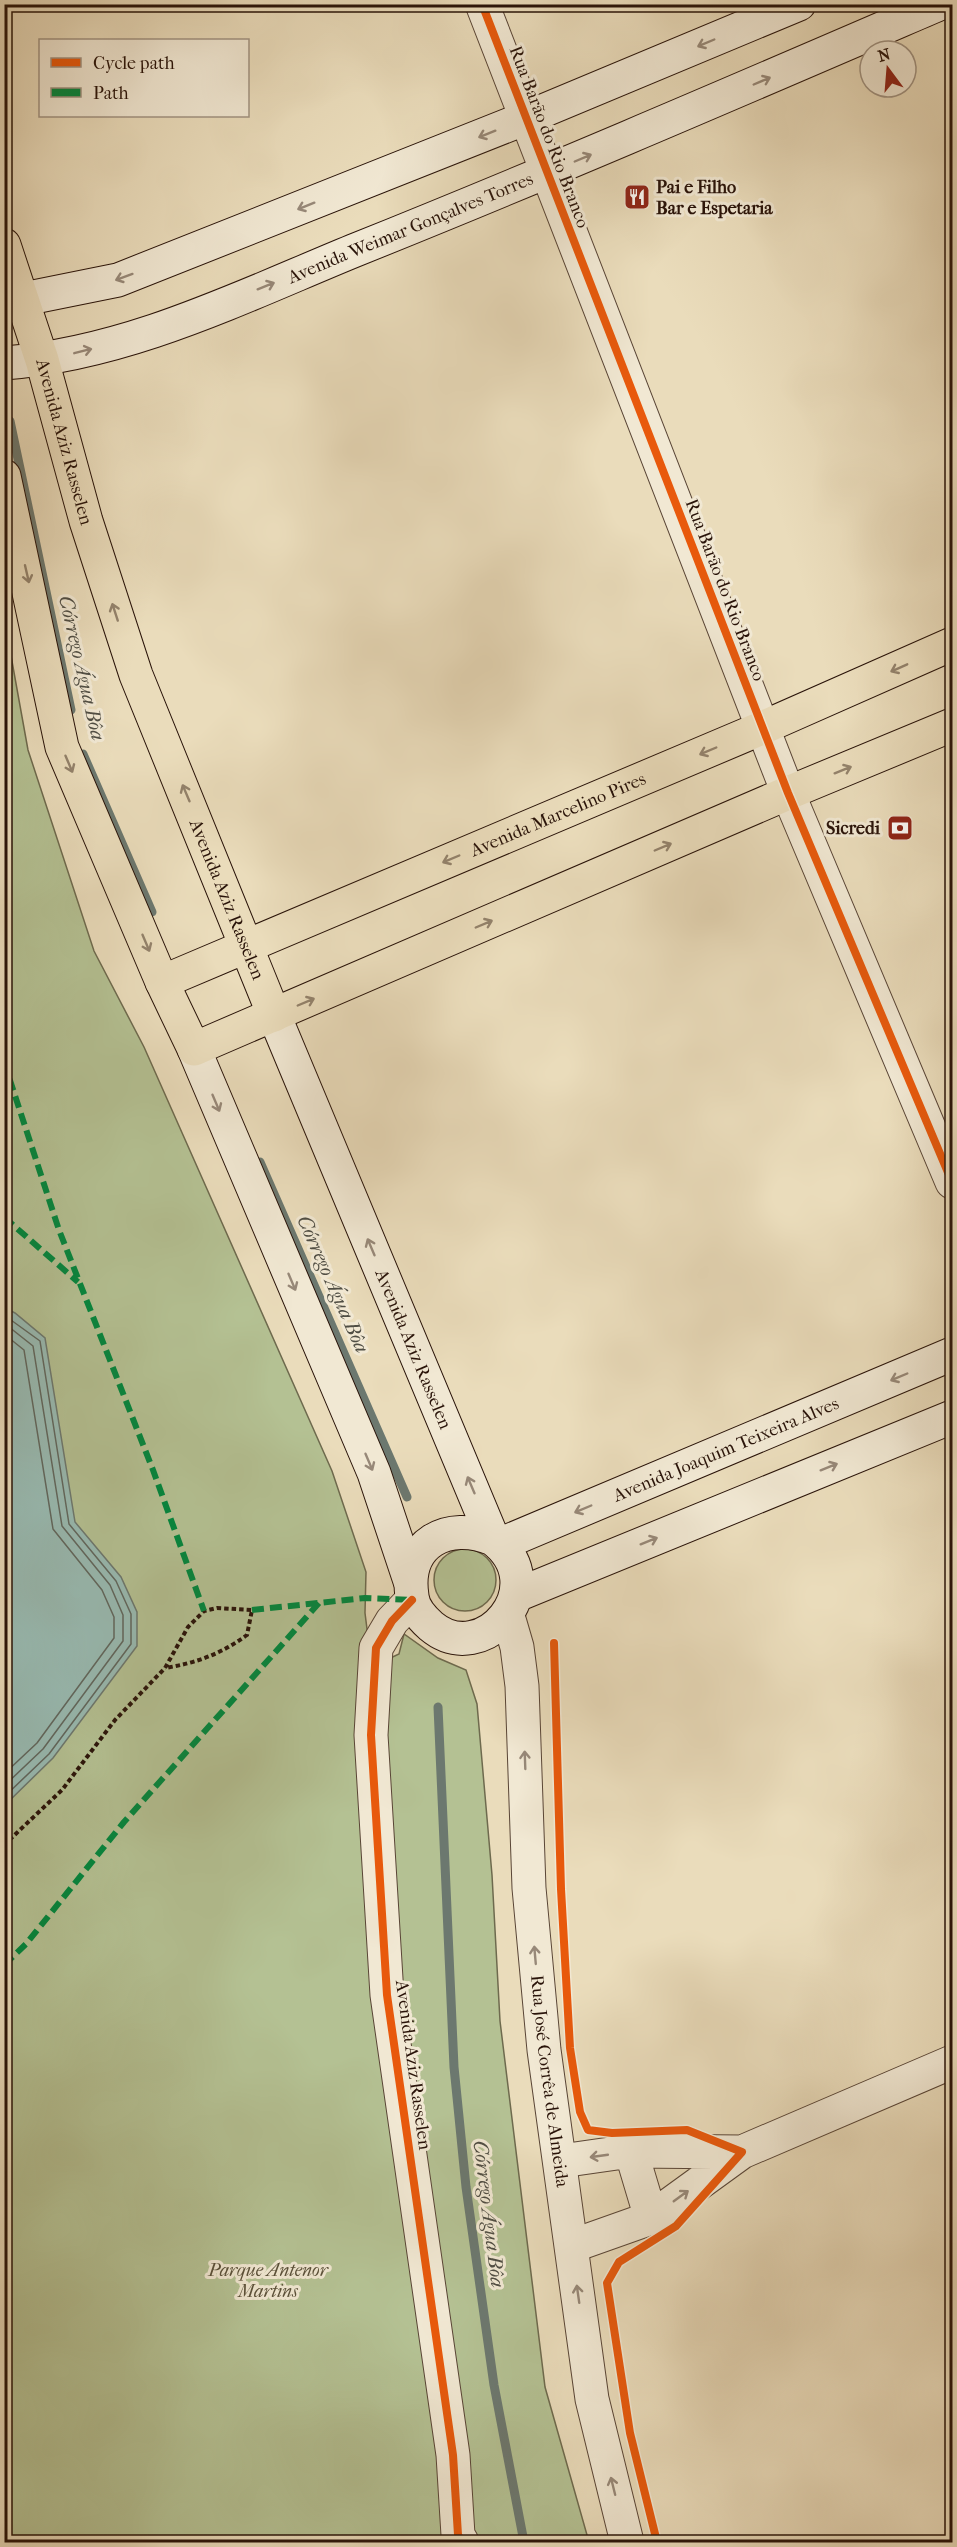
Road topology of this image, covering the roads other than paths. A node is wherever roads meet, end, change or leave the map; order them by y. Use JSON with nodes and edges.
{"nodes":[{"id":1,"x":482,"y":4,"type":"edge"},
{"id":2,"x":799,"y":4,"type":"edge"},
{"id":3,"x":939,"y":4,"type":"edge"},
{"id":4,"x":526,"y":118,"type":"junction"},
{"id":5,"x":547,"y":173,"type":"junction"},
{"id":6,"x":4,"y":244,"type":"edge"},
{"id":7,"x":14,"y":302,"type":"edge"},
{"id":8,"x":42,"y":360,"type":"junction"},
{"id":9,"x":4,"y":363,"type":"edge"},
{"id":10,"x":4,"y":476,"type":"edge"},
{"id":11,"x":952,"y":644,"type":"edge"},
{"id":12,"x":952,"y":725,"type":"edge"},
{"id":13,"x":762,"y":728,"type":"junction"},
{"id":14,"x":788,"y":793,"type":"junction"},
{"id":15,"x":246,"y":945,"type":"junction"},
{"id":16,"x":162,"y":982,"type":"junction"},
{"id":17,"x":274,"y":1015,"type":"junction"},
{"id":18,"x":194,"y":1049,"type":"junction"},
{"id":19,"x":952,"y":1182,"type":"edge"},
{"id":20,"x":952,"y":1354,"type":"edge"},
{"id":21,"x":952,"y":1417,"type":"edge"},
{"id":22,"x":497,"y":1541,"type":"junction"},
{"id":23,"x":411,"y":1590,"type":"junction"},
{"id":24,"x":512,"y":1605,"type":"junction"},
{"id":25,"x":952,"y":2062,"type":"edge"},
{"id":26,"x":631,"y":2151,"type":"junction"},
{"id":27,"x":742,"y":2152,"type":"junction"},
{"id":28,"x":561,"y":2162,"type":"junction"},
{"id":29,"x":651,"y":2218,"type":"junction"},
{"id":30,"x":572,"y":2246,"type":"junction"},
{"id":31,"x":459,"y":2540,"type":"edge"},
{"id":32,"x":627,"y":2542,"type":"edge"}],
"edges":[{"from":1,"to":4,"type":"main road","name":"Rua Barão do Rio Branco"},
{"from":2,"to":4,"type":"main road","one_way":true},
{"from":5,"to":3,"type":"main road","name":"Avenida Weimar Gonçalves Torres","one_way":true},
{"from":4,"to":5,"type":"main road","name":"Rua Barão do Rio Branco"},
{"from":4,"to":7,"type":"main road","one_way":true},
{"from":8,"to":5,"type":"main road","name":"Avenida Weimar Gonçalves Torres","one_way":true},
{"from":5,"to":13,"type":"main road","name":"Rua Barão do Rio Branco"},
{"from":6,"to":7,"type":"main road","name":"Avenida Aziz Rasselen"},
{"from":7,"to":8,"type":"main road","name":"Avenida Aziz Rasselen"},
{"from":8,"to":9,"type":"main road","name":"Avenida Weimar Gonçalves Torres"},
{"from":15,"to":8,"type":"main road","name":"Avenida Aziz Rasselen","one_way":true},
{"from":10,"to":16,"type":"main road","one_way":true},
{"from":11,"to":13,"type":"main road","name":"Avenida Marcelino Pires","one_way":true},
{"from":14,"to":12,"type":"main road","one_way":true},
{"from":13,"to":14,"type":"main road","name":"Rua Barão do Rio Branco"},
{"from":13,"to":15,"type":"main road","name":"Avenida Marcelino Pires","one_way":true},
{"from":17,"to":14,"type":"main road","one_way":true},
{"from":14,"to":19,"type":"main road","name":"Rua Barão do Rio Branco"},
{"from":15,"to":16,"type":"main road","name":"Avenida Marcelino Pires"},
{"from":15,"to":17,"type":"main road","name":"Avenida Aziz Rasselen"},
{"from":16,"to":18,"type":"main road"},
{"from":17,"to":18,"type":"main road"},
{"from":22,"to":17,"type":"main road","name":"Avenida Aziz Rasselen","one_way":true},
{"from":18,"to":23,"type":"main road","one_way":true},
{"from":20,"to":22,"type":"main road","name":"Avenida Joaquim Teixeira Alves","one_way":true},
{"from":24,"to":21,"type":"main road","one_way":true},
{"from":22,"to":23,"type":"main road","name":"Avenida Aziz Rasselen"},
{"from":22,"to":24,"type":"main road","name":"Avenida Aziz Rasselen"},
{"from":23,"to":24,"type":"main road"},
{"from":23,"to":31,"type":"main road","name":"Avenida Aziz Rasselen"},
{"from":28,"to":24,"type":"main road","name":"Rua José Corrêa de Almeida","one_way":true},
{"from":25,"to":27,"type":"main road"},
{"from":26,"to":27,"type":"main road"},
{"from":26,"to":28,"type":"main road","one_way":true},
{"from":26,"to":29,"type":"main road"},
{"from":29,"to":27,"type":"main road","one_way":true},
{"from":28,"to":30,"type":"main road","name":"Rua José Corrêa de Almeida"},
{"from":29,"to":30,"type":"main road"},
{"from":32,"to":30,"type":"main road","name":"Rua José Corrêa de Almeida","one_way":true}]}
